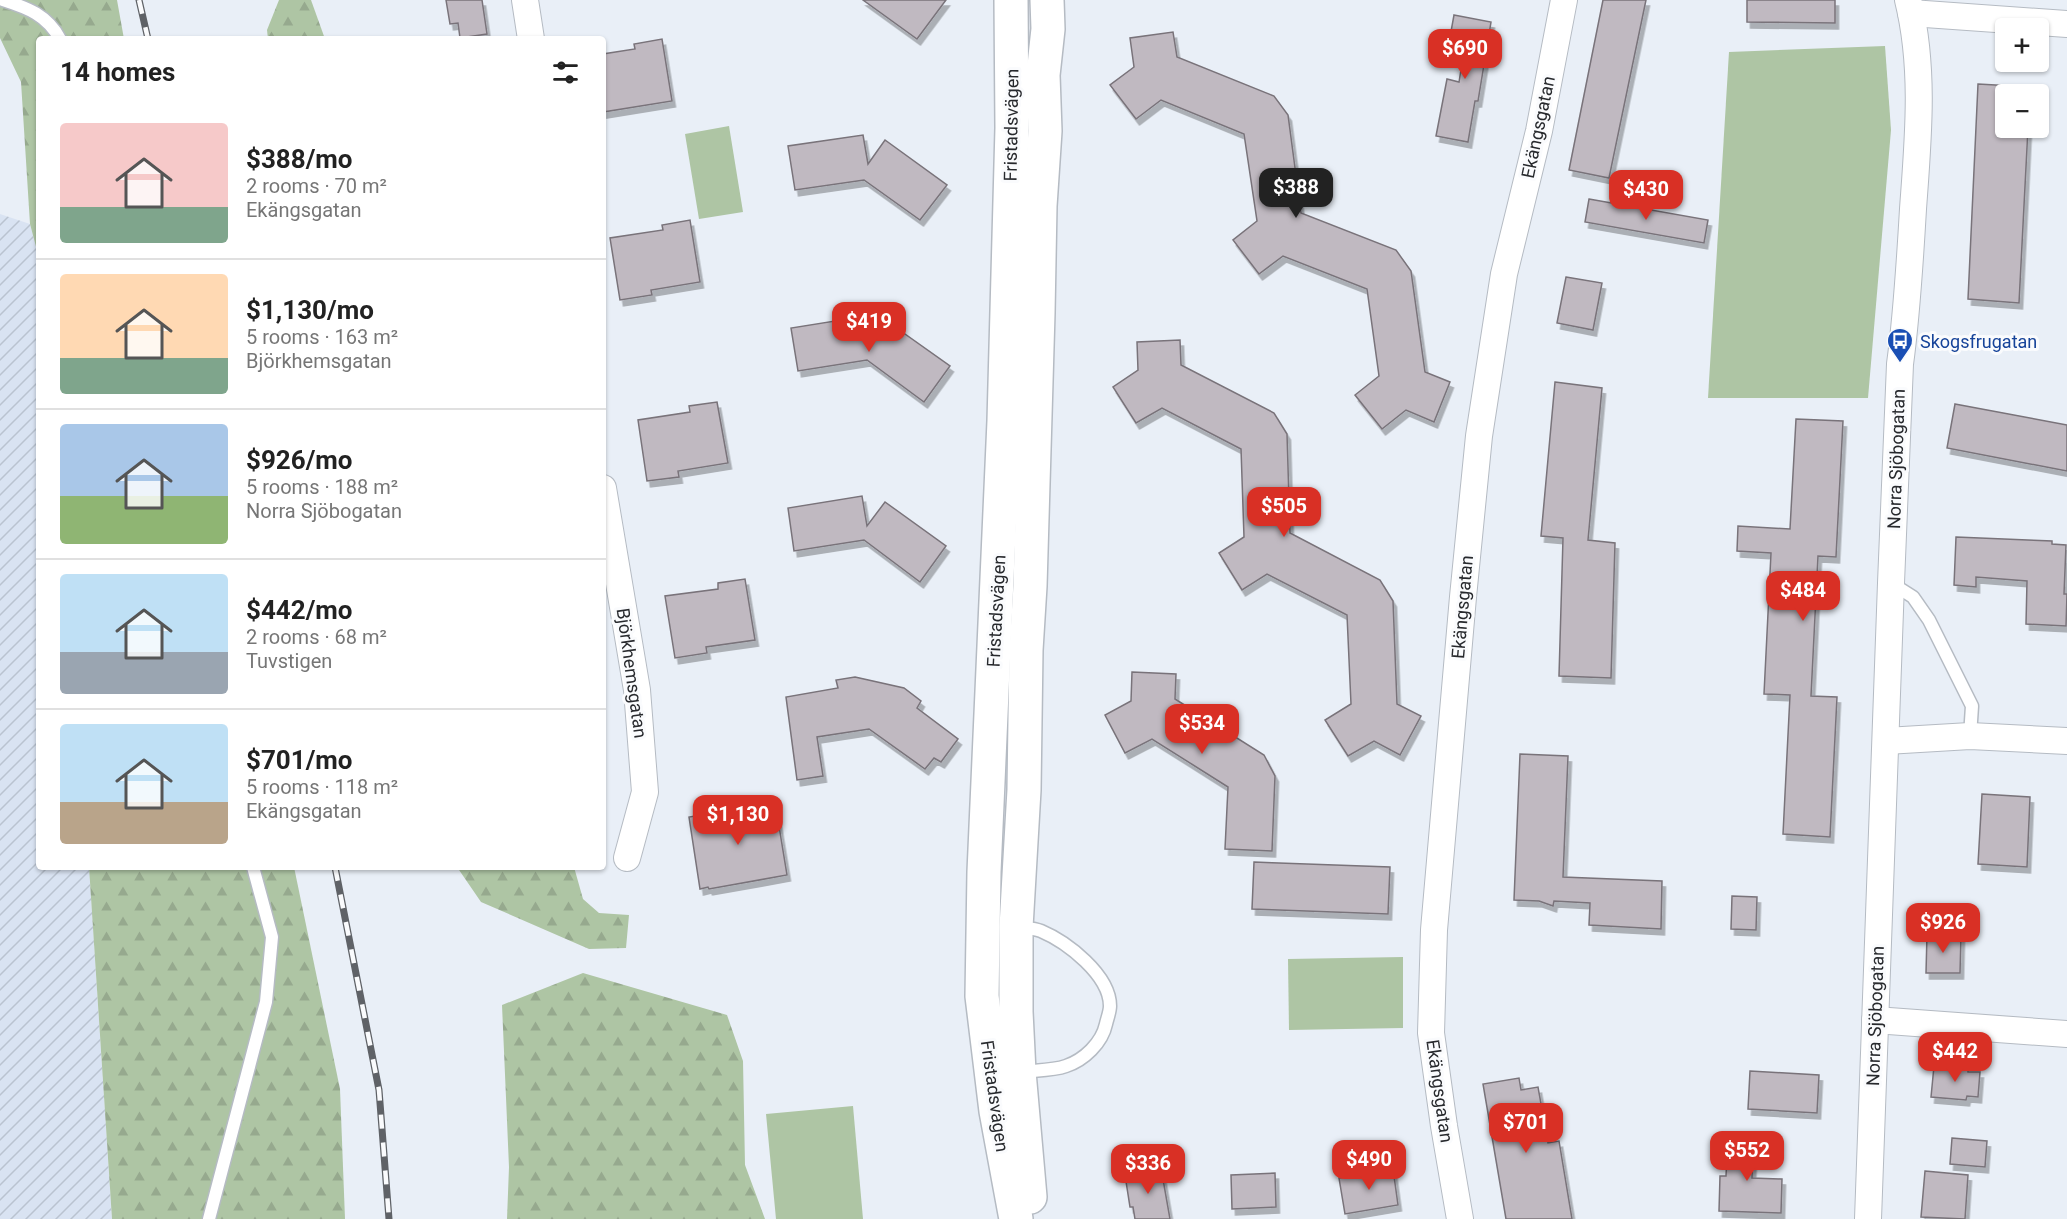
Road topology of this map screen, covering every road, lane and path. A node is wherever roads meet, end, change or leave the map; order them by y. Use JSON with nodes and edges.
{"nodes":[{"id":1,"x":3,"y":0,"type":"edge"},
{"id":2,"x":525,"y":0,"type":"edge"},
{"id":3,"x":1011,"y":0,"type":"edge"},
{"id":4,"x":1047,"y":0,"type":"edge"},
{"id":5,"x":1564,"y":0,"type":"edge"},
{"id":6,"x":1909,"y":7,"type":"edge"},
{"id":7,"x":2067,"y":24,"type":"edge"},
{"id":8,"x":58,"y":36,"type":"edge"},
{"id":9,"x":531,"y":36,"type":"edge"},
{"id":10,"x":606,"y":505,"type":"edge"},
{"id":11,"x":1891,"y":584,"type":"junction"},
{"id":12,"x":1970,"y":736,"type":"junction"},
{"id":13,"x":1886,"y":741,"type":"junction"},
{"id":14,"x":2067,"y":741,"type":"edge"},
{"id":15,"x":627,"y":858,"type":"dead end"},
{"id":16,"x":254,"y":870,"type":"edge"},
{"id":17,"x":1000,"y":927,"type":"junction"},
{"id":18,"x":1875,"y":1020,"type":"junction"},
{"id":19,"x":2067,"y":1034,"type":"edge"},
{"id":20,"x":1019,"y":1072,"type":"junction"},
{"id":21,"x":209,"y":1219,"type":"edge"},
{"id":22,"x":1016,"y":1219,"type":"edge"},
{"id":23,"x":1032,"y":1219,"type":"edge"},
{"id":24,"x":1460,"y":1219,"type":"edge"},
{"id":25,"x":1868,"y":1219,"type":"edge"}],
"edges":[{"from":1,"to":8,"type":"lane"},
{"from":2,"to":9,"type":"street"},
{"from":3,"to":17,"type":"street","name":"Fristadsvägen"},
{"from":4,"to":17,"type":"street","name":"Fristadsvägen"},
{"from":5,"to":24,"type":"street","name":"Ekängsgatan"},
{"from":6,"to":7,"type":"street"},
{"from":6,"to":11,"type":"street","name":"Norra Sjöbogatan"},
{"from":10,"to":15,"type":"street","name":"Björkhemsgatan"},
{"from":11,"to":12,"type":"lane"},
{"from":11,"to":13,"type":"street","name":"Norra Sjöbogatan"},
{"from":12,"to":13,"type":"street"},
{"from":12,"to":14,"type":"street"},
{"from":13,"to":18,"type":"street","name":"Norra Sjöbogatan"},
{"from":16,"to":21,"type":"lane"},
{"from":17,"to":20,"type":"street","name":"Fristadsvägen"},
{"from":17,"to":20,"type":"lane"},
{"from":17,"to":22,"type":"street","name":"Fristadsvägen"},
{"from":18,"to":19,"type":"street"},
{"from":18,"to":25,"type":"street","name":"Norra Sjöbogatan"},
{"from":20,"to":23,"type":"street","name":"Fristadsvägen"}]}
